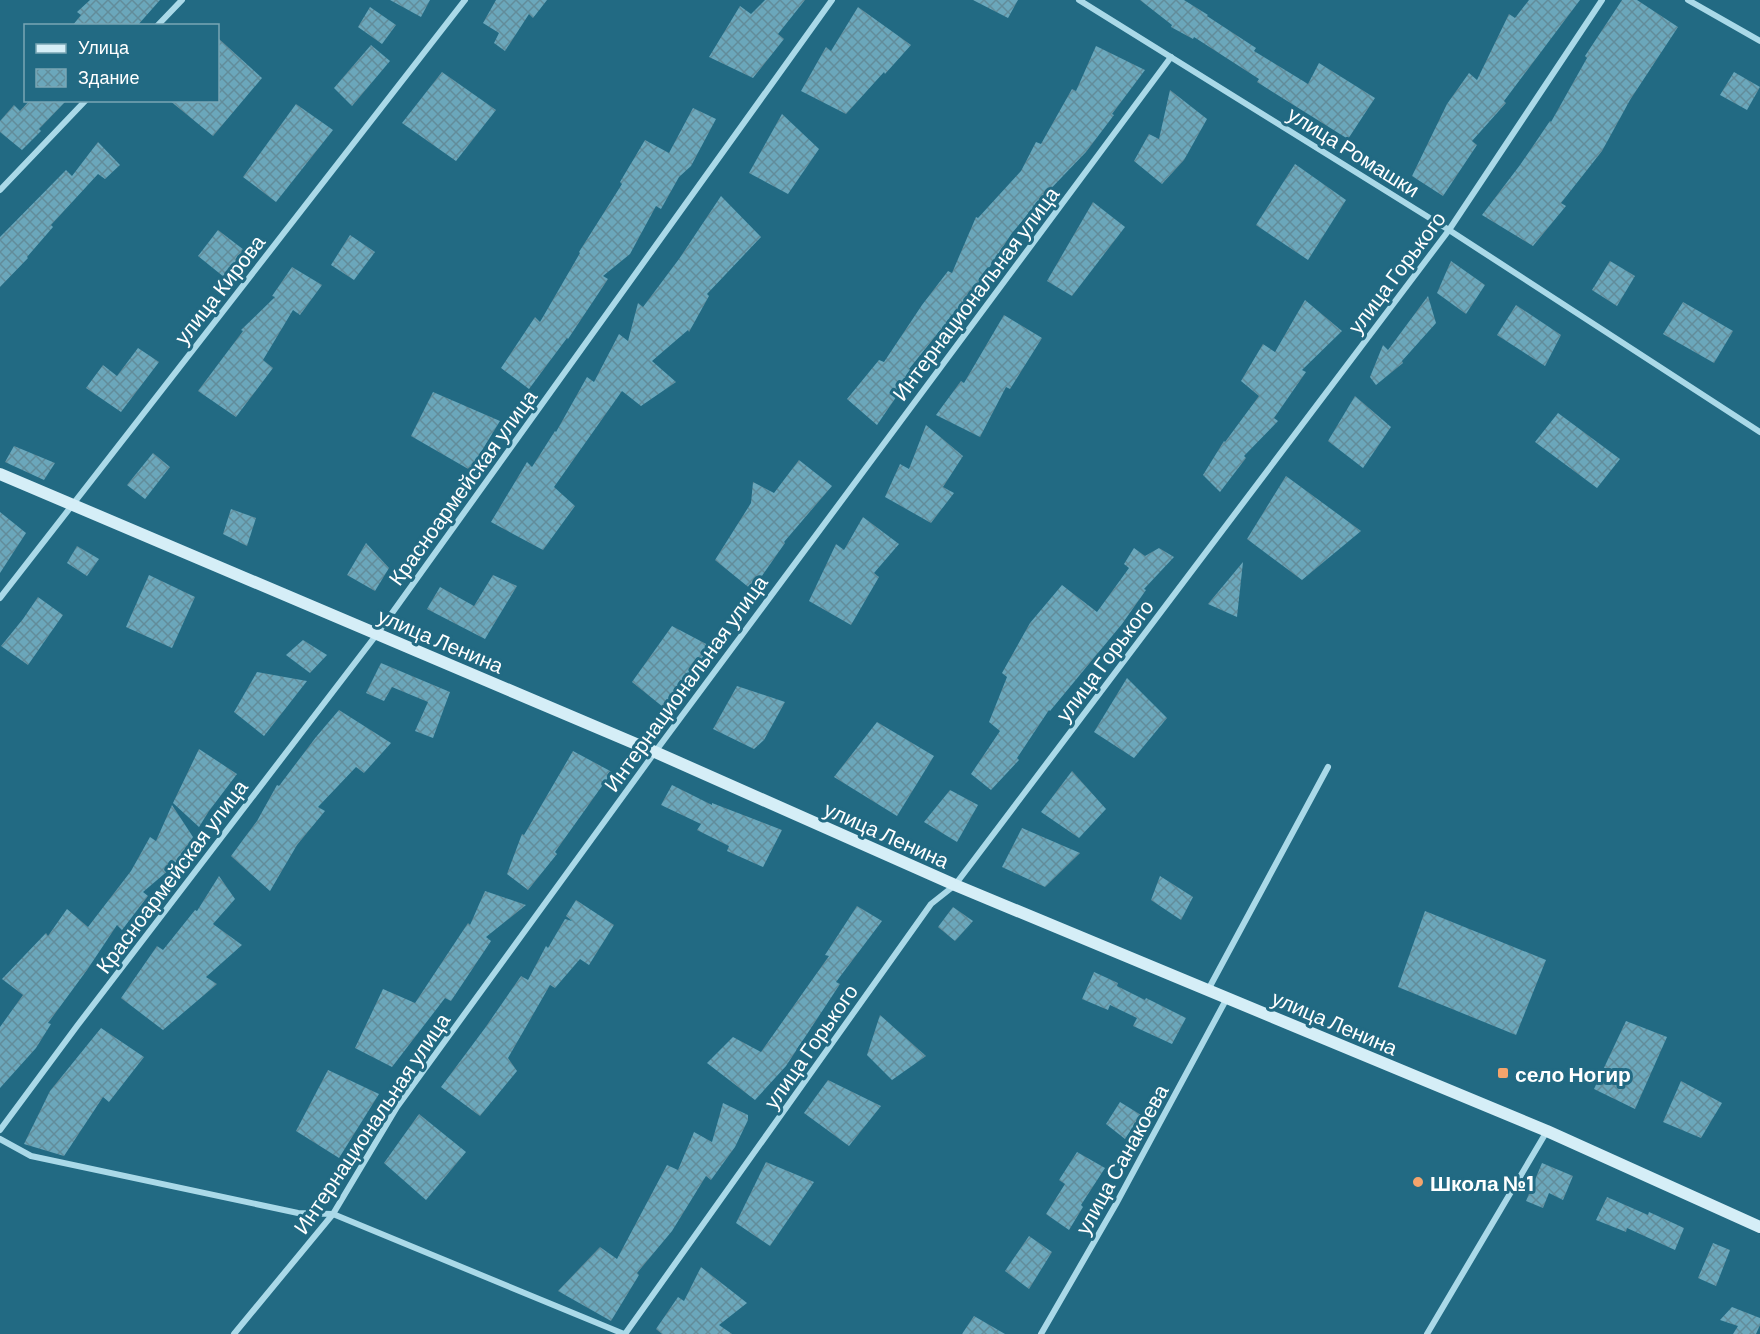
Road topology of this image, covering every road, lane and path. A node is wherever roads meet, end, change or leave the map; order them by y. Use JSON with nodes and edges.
{"nodes":[{"id":1,"x":182,"y":0,"type":"edge"},
{"id":2,"x":465,"y":0,"type":"edge"},
{"id":3,"x":832,"y":0,"type":"edge"},
{"id":4,"x":1079,"y":0,"type":"edge"},
{"id":5,"x":1602,"y":0,"type":"edge"},
{"id":6,"x":1688,"y":0,"type":"edge"},
{"id":7,"x":159,"y":24,"type":"edge"},
{"id":8,"x":1760,"y":41,"type":"edge"},
{"id":9,"x":1171,"y":57,"type":"junction"},
{"id":10,"x":84,"y":102,"type":"edge"},
{"id":11,"x":0,"y":190,"type":"edge"},
{"id":12,"x":1449,"y":230,"type":"junction"},
{"id":13,"x":1760,"y":432,"type":"edge"},
{"id":14,"x":0,"y":474,"type":"edge"},
{"id":15,"x":72,"y":505,"type":"junction"},
{"id":16,"x":0,"y":598,"type":"edge"},
{"id":17,"x":377,"y":634,"type":"junction"},
{"id":18,"x":655,"y":752,"type":"junction"},
{"id":19,"x":1328,"y":767,"type":"dead end"},
{"id":20,"x":955,"y":885,"type":"junction"},
{"id":21,"x":1208,"y":990,"type":"junction"},
{"id":22,"x":1227,"y":998,"type":"junction"},
{"id":23,"x":0,"y":1130,"type":"edge"},
{"id":24,"x":1547,"y":1131,"type":"junction"},
{"id":25,"x":0,"y":1139,"type":"edge"},
{"id":26,"x":333,"y":1214,"type":"junction"},
{"id":27,"x":1760,"y":1227,"type":"edge"},
{"id":28,"x":234,"y":1334,"type":"edge"},
{"id":29,"x":625,"y":1334,"type":"edge"},
{"id":30,"x":1041,"y":1334,"type":"edge"},
{"id":31,"x":1427,"y":1334,"type":"edge"}],
"edges":[{"from":1,"to":7,"type":"street"},
{"from":2,"to":15,"type":"street","name":"улица Кирова"},
{"from":3,"to":17,"type":"street","name":"Красноармейская улица"},
{"from":4,"to":9,"type":"street","name":"улица Ромашки"},
{"from":5,"to":12,"type":"street","name":"улица Горького"},
{"from":6,"to":8,"type":"street"},
{"from":9,"to":12,"type":"street","name":"улица Ромашки"},
{"from":9,"to":18,"type":"street","name":"Интернациональная улица"},
{"from":10,"to":11,"type":"street"},
{"from":12,"to":13,"type":"street","name":"улица Ромашки"},
{"from":12,"to":20,"type":"street","name":"улица Горького"},
{"from":14,"to":15,"type":"street","name":"улица Ленина"},
{"from":15,"to":16,"type":"street","name":"улица Кирова"},
{"from":15,"to":17,"type":"street","name":"улица Ленина"},
{"from":17,"to":18,"type":"street","name":"улица Ленина"},
{"from":17,"to":23,"type":"street","name":"Красноармейская улица"},
{"from":18,"to":20,"type":"street","name":"улица Ленина"},
{"from":18,"to":26,"type":"street","name":"Интернациональная улица"},
{"from":19,"to":21,"type":"street"},
{"from":20,"to":21,"type":"street","name":"улица Ленина"},
{"from":20,"to":29,"type":"street","name":"улица Горького"},
{"from":21,"to":22,"type":"street","name":"улица Ленина"},
{"from":22,"to":24,"type":"street","name":"улица Ленина"},
{"from":22,"to":30,"type":"street","name":"улица Санакоева"},
{"from":24,"to":27,"type":"street","name":"улица Ленина"},
{"from":24,"to":31,"type":"street"},
{"from":25,"to":26,"type":"street"},
{"from":26,"to":28,"type":"street","name":"Интернациональная улица"},
{"from":26,"to":29,"type":"street"}]}
